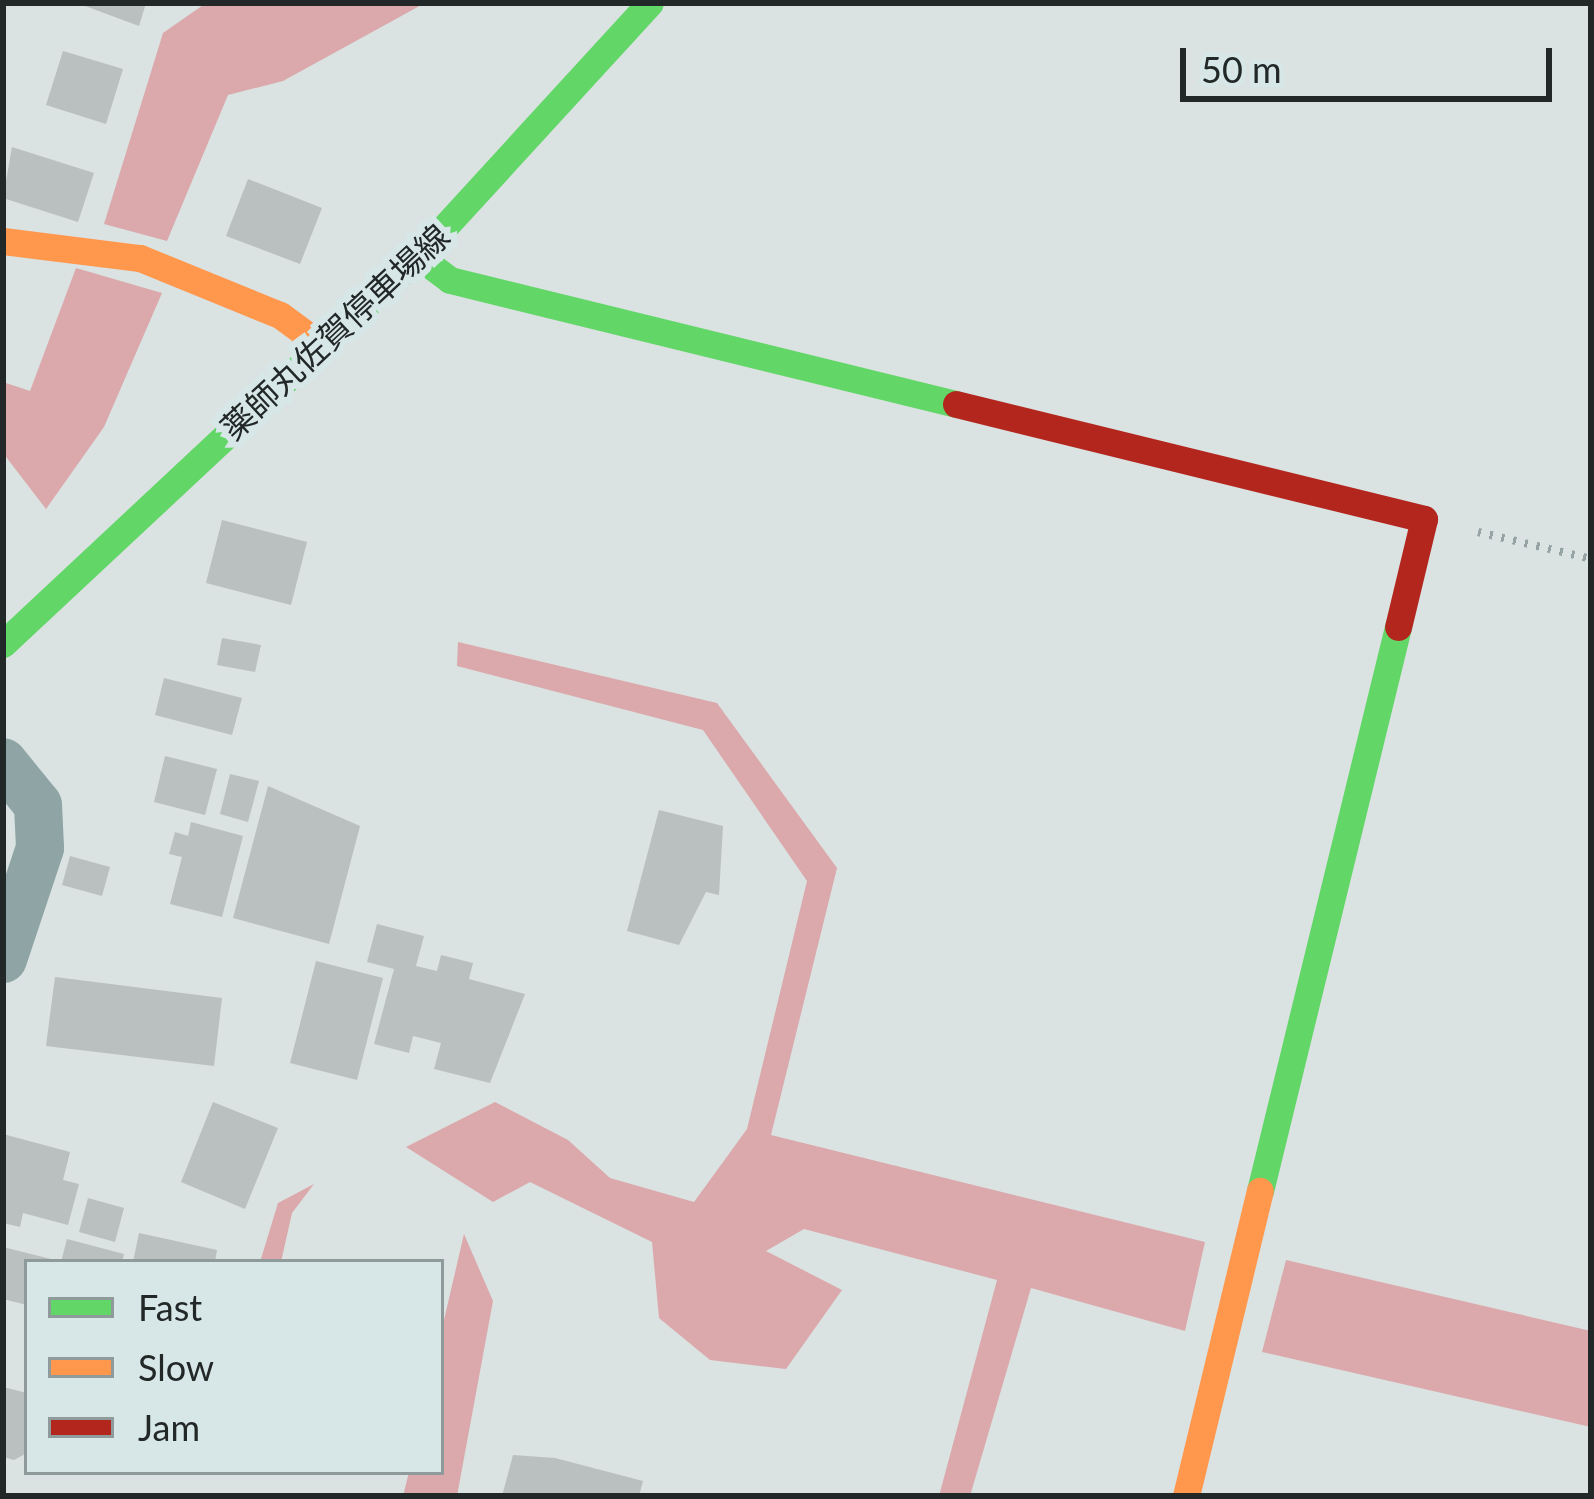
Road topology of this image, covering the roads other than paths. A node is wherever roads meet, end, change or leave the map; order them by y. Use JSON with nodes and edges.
{"nodes":[{"id":1,"x":650,"y":3,"type":"edge"},
{"id":2,"x":3,"y":241,"type":"edge"},
{"id":3,"x":418,"y":256,"type":"junction"},
{"id":4,"x":321,"y":345,"type":"junction"},
{"id":5,"x":3,"y":644,"type":"edge"},
{"id":6,"x":3,"y":762,"type":"edge"},
{"id":7,"x":3,"y":958,"type":"edge"},
{"id":8,"x":1186,"y":1496,"type":"edge"}],
"edges":[{"from":1,"to":3,"type":"street","name":"薬師丸佐賀停車場線"},
{"from":2,"to":4,"type":"street"},
{"from":3,"to":4,"type":"street","name":"薬師丸佐賀停車場線"},
{"from":3,"to":8,"type":"street"},
{"from":4,"to":5,"type":"street","name":"薬師丸佐賀停車場線"},
{"from":6,"to":7,"type":"street"}]}
